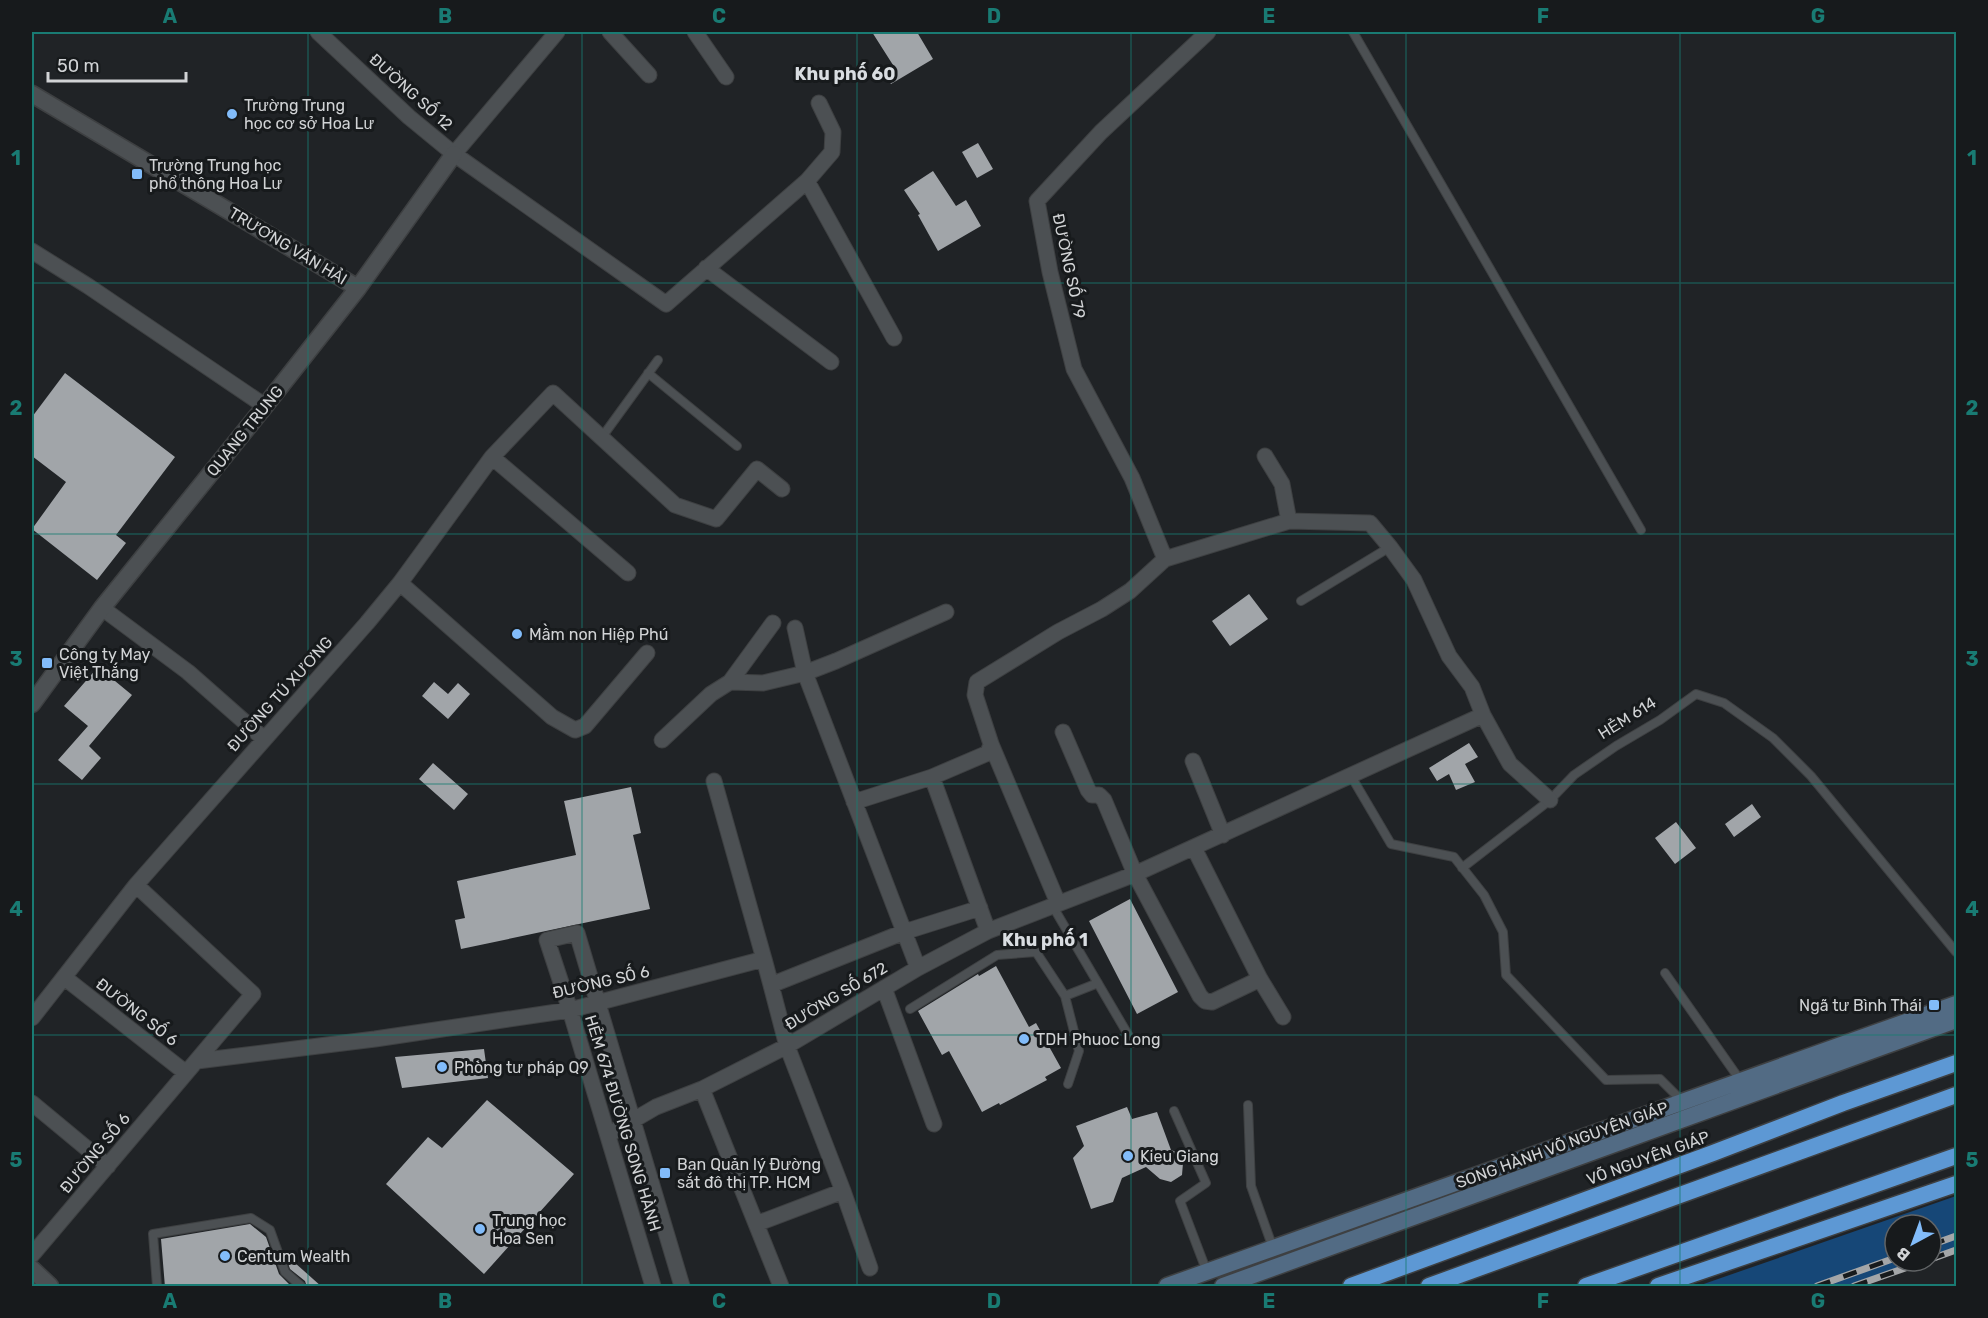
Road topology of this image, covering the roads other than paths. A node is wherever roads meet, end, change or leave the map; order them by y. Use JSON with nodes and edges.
{"nodes":[{"id":1,"x":318,"y":32,"type":"edge"},
{"id":2,"x":557,"y":32,"type":"edge"},
{"id":3,"x":610,"y":32,"type":"edge"},
{"id":4,"x":694,"y":32,"type":"edge"},
{"id":5,"x":1208,"y":32,"type":"edge"},
{"id":6,"x":1353,"y":32,"type":"edge"},
{"id":7,"x":649,"y":75,"type":"dead end"},
{"id":8,"x":726,"y":77,"type":"dead end"},
{"id":9,"x":32,"y":94,"type":"edge"},
{"id":10,"x":819,"y":103,"type":"dead end"},
{"id":11,"x":454,"y":154,"type":"junction"},
{"id":12,"x":807,"y":181,"type":"junction"},
{"id":13,"x":32,"y":251,"type":"edge"},
{"id":14,"x":706,"y":268,"type":"junction"},
{"id":15,"x":358,"y":288,"type":"junction"},
{"id":16,"x":894,"y":338,"type":"dead end"},
{"id":17,"x":658,"y":360,"type":"dead end"},
{"id":18,"x":831,"y":362,"type":"dead end"},
{"id":19,"x":648,"y":373,"type":"junction"},
{"id":20,"x":265,"y":406,"type":"junction"},
{"id":21,"x":602,"y":437,"type":"junction"},
{"id":22,"x":737,"y":446,"type":"dead end"},
{"id":23,"x":1265,"y":456,"type":"dead end"},
{"id":24,"x":492,"y":457,"type":"junction"},
{"id":25,"x":782,"y":489,"type":"dead end"},
{"id":26,"x":1289,"y":521,"type":"junction"},
{"id":27,"x":1641,"y":530,"type":"dead end"},
{"id":28,"x":1390,"y":547,"type":"junction"},
{"id":29,"x":1165,"y":559,"type":"junction"},
{"id":30,"x":628,"y":573,"type":"dead end"},
{"id":31,"x":400,"y":583,"type":"junction"},
{"id":32,"x":1301,"y":602,"type":"dead end"},
{"id":33,"x":102,"y":608,"type":"junction"},
{"id":34,"x":945,"y":612,"type":"dead end"},
{"id":35,"x":773,"y":623,"type":"dead end"},
{"id":36,"x":795,"y":628,"type":"dead end"},
{"id":37,"x":647,"y":653,"type":"dead end"},
{"id":38,"x":805,"y":673,"type":"junction"},
{"id":39,"x":730,"y":682,"type":"junction"},
{"id":40,"x":32,"y":704,"type":"edge"},
{"id":41,"x":1483,"y":715,"type":"junction"},
{"id":42,"x":1063,"y":732,"type":"dead end"},
{"id":43,"x":264,"y":739,"type":"junction"},
{"id":44,"x":662,"y":740,"type":"dead end"},
{"id":45,"x":991,"y":744,"type":"junction"},
{"id":46,"x":1193,"y":761,"type":"dead end"},
{"id":47,"x":1351,"y":776,"type":"junction"},
{"id":48,"x":932,"y":777,"type":"junction"},
{"id":49,"x":714,"y":782,"type":"dead end"},
{"id":50,"x":1550,"y":800,"type":"junction"},
{"id":51,"x":854,"y":802,"type":"junction"},
{"id":52,"x":1223,"y":835,"type":"junction"},
{"id":53,"x":1194,"y":848,"type":"junction"},
{"id":54,"x":1462,"y":868,"type":"junction"},
{"id":55,"x":1135,"y":874,"type":"junction"},
{"id":56,"x":136,"y":885,"type":"junction"},
{"id":57,"x":1055,"y":904,"type":"junction"},
{"id":58,"x":980,"y":908,"type":"junction"},
{"id":59,"x":988,"y":931,"type":"junction"},
{"id":60,"x":904,"y":932,"type":"junction"},
{"id":61,"x":1956,"y":952,"type":"edge"},
{"id":62,"x":764,"y":959,"type":"junction"},
{"id":63,"x":918,"y":968,"type":"junction"},
{"id":64,"x":1665,"y":973,"type":"dead end"},
{"id":65,"x":65,"y":978,"type":"junction"},
{"id":66,"x":1260,"y":979,"type":"junction"},
{"id":67,"x":1098,"y":983,"type":"junction"},
{"id":68,"x":771,"y":985,"type":"junction"},
{"id":69,"x":884,"y":988,"type":"junction"},
{"id":70,"x":1065,"y":996,"type":"junction"},
{"id":71,"x":597,"y":1003,"type":"junction"},
{"id":72,"x":1956,"y":1004,"type":"edge"},
{"id":73,"x":910,"y":1009,"type":"dead end"},
{"id":74,"x":570,"y":1010,"type":"junction"},
{"id":75,"x":1283,"y":1017,"type":"dead end"},
{"id":76,"x":32,"y":1018,"type":"edge"},
{"id":77,"x":1956,"y":1020,"type":"edge"},
{"id":78,"x":1133,"y":1043,"type":"dead end"},
{"id":79,"x":787,"y":1046,"type":"junction"},
{"id":80,"x":197,"y":1061,"type":"junction"},
{"id":81,"x":1956,"y":1063,"type":"edge"},
{"id":82,"x":186,"y":1073,"type":"junction"},
{"id":83,"x":1740,"y":1081,"type":"junction"},
{"id":84,"x":1068,"y":1084,"type":"dead end"},
{"id":85,"x":702,"y":1089,"type":"junction"},
{"id":86,"x":1956,"y":1095,"type":"edge"},
{"id":87,"x":1683,"y":1102,"type":"junction"},
{"id":88,"x":32,"y":1103,"type":"edge"},
{"id":89,"x":1248,"y":1105,"type":"dead end"},
{"id":90,"x":1174,"y":1111,"type":"dead end"},
{"id":91,"x":633,"y":1120,"type":"junction"},
{"id":92,"x":934,"y":1124,"type":"dead end"},
{"id":93,"x":608,"y":1135,"type":"junction"},
{"id":94,"x":1956,"y":1156,"type":"edge"},
{"id":95,"x":108,"y":1166,"type":"junction"},
{"id":96,"x":1956,"y":1184,"type":"edge"},
{"id":97,"x":843,"y":1191,"type":"junction"},
{"id":98,"x":756,"y":1224,"type":"junction"},
{"id":99,"x":1273,"y":1248,"type":"junction"},
{"id":100,"x":32,"y":1255,"type":"edge"},
{"id":101,"x":870,"y":1268,"type":"dead end"},
{"id":102,"x":32,"y":1269,"type":"edge"},
{"id":103,"x":1207,"y":1272,"type":"junction"},
{"id":104,"x":50,"y":1287,"type":"edge"},
{"id":105,"x":158,"y":1287,"type":"edge"},
{"id":106,"x":301,"y":1287,"type":"edge"},
{"id":107,"x":653,"y":1287,"type":"edge"},
{"id":108,"x":682,"y":1287,"type":"edge"},
{"id":109,"x":781,"y":1287,"type":"edge"},
{"id":110,"x":1167,"y":1287,"type":"edge"},
{"id":111,"x":1223,"y":1287,"type":"edge"},
{"id":112,"x":1352,"y":1287,"type":"edge"},
{"id":113,"x":1429,"y":1287,"type":"edge"},
{"id":114,"x":1586,"y":1287,"type":"edge"},
{"id":115,"x":1658,"y":1287,"type":"edge"}],
"edges":[{"from":1,"to":11,"type":"street","name":"ĐƯỜNG SỐ 12"},
{"from":2,"to":11,"type":"street"},
{"from":3,"to":7,"type":"street"},
{"from":4,"to":8,"type":"street"},
{"from":5,"to":29,"type":"street","name":"ĐƯỜNG SỐ 79"},
{"from":6,"to":27,"type":"lane"},
{"from":9,"to":15,"type":"street","name":"TRƯƠNG VĂN HẢI"},
{"from":10,"to":12,"type":"street"},
{"from":11,"to":14,"type":"street","name":"ĐƯỜNG SỐ 12"},
{"from":11,"to":15,"type":"street","name":"QUANG TRUNG"},
{"from":12,"to":14,"type":"street"},
{"from":12,"to":16,"type":"street"},
{"from":13,"to":20,"type":"street"},
{"from":14,"to":18,"type":"street"},
{"from":15,"to":20,"type":"street","name":"QUANG TRUNG"},
{"from":17,"to":19,"type":"lane"},
{"from":19,"to":21,"type":"lane"},
{"from":19,"to":22,"type":"lane"},
{"from":20,"to":33,"type":"street","name":"QUANG TRUNG"},
{"from":21,"to":24,"type":"street","name":"ĐƯỜNG TÚ XƯƠNG"},
{"from":21,"to":25,"type":"street"},
{"from":23,"to":26,"type":"street"},
{"from":24,"to":30,"type":"street"},
{"from":24,"to":31,"type":"street","name":"ĐƯỜNG TÚ XƯƠNG"},
{"from":26,"to":28,"type":"street"},
{"from":26,"to":29,"type":"street"},
{"from":28,"to":32,"type":"lane"},
{"from":28,"to":41,"type":"street"},
{"from":29,"to":45,"type":"street"},
{"from":31,"to":37,"type":"street"},
{"from":31,"to":43,"type":"street","name":"ĐƯỜNG TÚ XƯƠNG"},
{"from":33,"to":40,"type":"street","name":"QUANG TRUNG"},
{"from":33,"to":43,"type":"street"},
{"from":34,"to":38,"type":"street"},
{"from":35,"to":39,"type":"street"},
{"from":36,"to":38,"type":"street"},
{"from":38,"to":39,"type":"street"},
{"from":38,"to":51,"type":"street"},
{"from":39,"to":44,"type":"street"},
{"from":41,"to":47,"type":"street","name":"ĐƯỜNG SỐ 672"},
{"from":41,"to":50,"type":"street"},
{"from":42,"to":55,"type":"street"},
{"from":43,"to":56,"type":"street","name":"ĐƯỜNG TÚ XƯƠNG"},
{"from":45,"to":48,"type":"street"},
{"from":45,"to":57,"type":"street"},
{"from":46,"to":52,"type":"street"},
{"from":47,"to":52,"type":"street","name":"ĐƯỜNG SỐ 672"},
{"from":47,"to":54,"type":"lane"},
{"from":48,"to":51,"type":"street"},
{"from":48,"to":58,"type":"street"},
{"from":49,"to":62,"type":"street"},
{"from":50,"to":54,"type":"lane"},
{"from":50,"to":61,"type":"lane","name":"HẺM 614"},
{"from":51,"to":60,"type":"street"},
{"from":52,"to":53,"type":"street","name":"ĐƯỜNG SỐ 672"},
{"from":53,"to":55,"type":"street","name":"ĐƯỜNG SỐ 672"},
{"from":53,"to":66,"type":"street"},
{"from":54,"to":87,"type":"lane"},
{"from":55,"to":57,"type":"street","name":"ĐƯỜNG SỐ 672"},
{"from":55,"to":66,"type":"street"},
{"from":56,"to":65,"type":"street","name":"ĐƯỜNG TÚ XƯƠNG"},
{"from":56,"to":80,"type":"street","name":"ĐƯỜNG SỐ 6"},
{"from":57,"to":59,"type":"street","name":"ĐƯỜNG SỐ 672"},
{"from":57,"to":67,"type":"lane"},
{"from":58,"to":59,"type":"street"},
{"from":58,"to":60,"type":"street"},
{"from":59,"to":63,"type":"street","name":"ĐƯỜNG SỐ 672"},
{"from":60,"to":63,"type":"street"},
{"from":60,"to":68,"type":"street"},
{"from":62,"to":68,"type":"street"},
{"from":62,"to":71,"type":"street","name":"ĐƯỜNG SỐ 6"},
{"from":63,"to":69,"type":"street","name":"ĐƯỜNG SỐ 672"},
{"from":64,"to":83,"type":"lane"},
{"from":65,"to":76,"type":"street","name":"ĐƯỜNG TÚ XƯƠNG"},
{"from":65,"to":82,"type":"street","name":"ĐƯỜNG SỐ 6"},
{"from":66,"to":75,"type":"street"},
{"from":67,"to":70,"type":"lane"},
{"from":67,"to":78,"type":"lane"},
{"from":68,"to":79,"type":"street"},
{"from":69,"to":79,"type":"street","name":"ĐƯỜNG SỐ 672"},
{"from":69,"to":92,"type":"street"},
{"from":70,"to":73,"type":"lane"},
{"from":70,"to":84,"type":"lane"},
{"from":71,"to":74,"type":"street","name":"ĐƯỜNG SỐ 6"},
{"from":71,"to":74,"type":"street","name":"HẺM 674 ĐƯỜNG SONG HÀNH"},
{"from":71,"to":91,"type":"street","name":"HẺM 674 ĐƯỜNG SONG HÀNH"},
{"from":72,"to":83,"type":"main road","name":"SONG HÀNH VÕ NGUYÊN GIÁP"},
{"from":74,"to":80,"type":"street","name":"ĐƯỜNG SỐ 6"},
{"from":74,"to":93,"type":"street","name":"HẺM 674 ĐƯỜNG SONG HÀNH"},
{"from":77,"to":111,"type":"main road","name":"SONG HÀNH VÕ NGUYÊN GIÁP"},
{"from":79,"to":85,"type":"street","name":"ĐƯỜNG SỐ 672"},
{"from":79,"to":97,"type":"street"},
{"from":80,"to":82,"type":"street","name":"ĐƯỜNG SỐ 6"},
{"from":81,"to":112,"type":"highway","name":"VÕ NGUYÊN GIÁP"},
{"from":82,"to":95,"type":"street","name":"ĐƯỜNG SỐ 6"},
{"from":83,"to":87,"type":"main road","name":"SONG HÀNH VÕ NGUYÊN GIÁP"},
{"from":85,"to":91,"type":"street","name":"ĐƯỜNG SỐ 672"},
{"from":85,"to":98,"type":"street"},
{"from":86,"to":113,"type":"highway"},
{"from":87,"to":99,"type":"main road","name":"SONG HÀNH VÕ NGUYÊN GIÁP"},
{"from":88,"to":95,"type":"street"},
{"from":89,"to":99,"type":"lane"},
{"from":90,"to":103,"type":"lane"},
{"from":91,"to":93,"type":"street","name":"ĐƯỜNG SỐ 672"},
{"from":91,"to":108,"type":"street","name":"HẺM 674 ĐƯỜNG SONG HÀNH"},
{"from":93,"to":107,"type":"street","name":"HẺM 674 ĐƯỜNG SONG HÀNH"},
{"from":94,"to":114,"type":"highway"},
{"from":95,"to":100,"type":"street","name":"ĐƯỜNG SỐ 6"},
{"from":96,"to":115,"type":"highway"},
{"from":97,"to":98,"type":"street"},
{"from":97,"to":101,"type":"street"},
{"from":98,"to":109,"type":"street"},
{"from":99,"to":103,"type":"main road","name":"SONG HÀNH VÕ NGUYÊN GIÁP"},
{"from":102,"to":104,"type":"street"},
{"from":103,"to":110,"type":"main road","name":"SONG HÀNH VÕ NGUYÊN GIÁP"},
{"from":105,"to":106,"type":"lane"}]}
